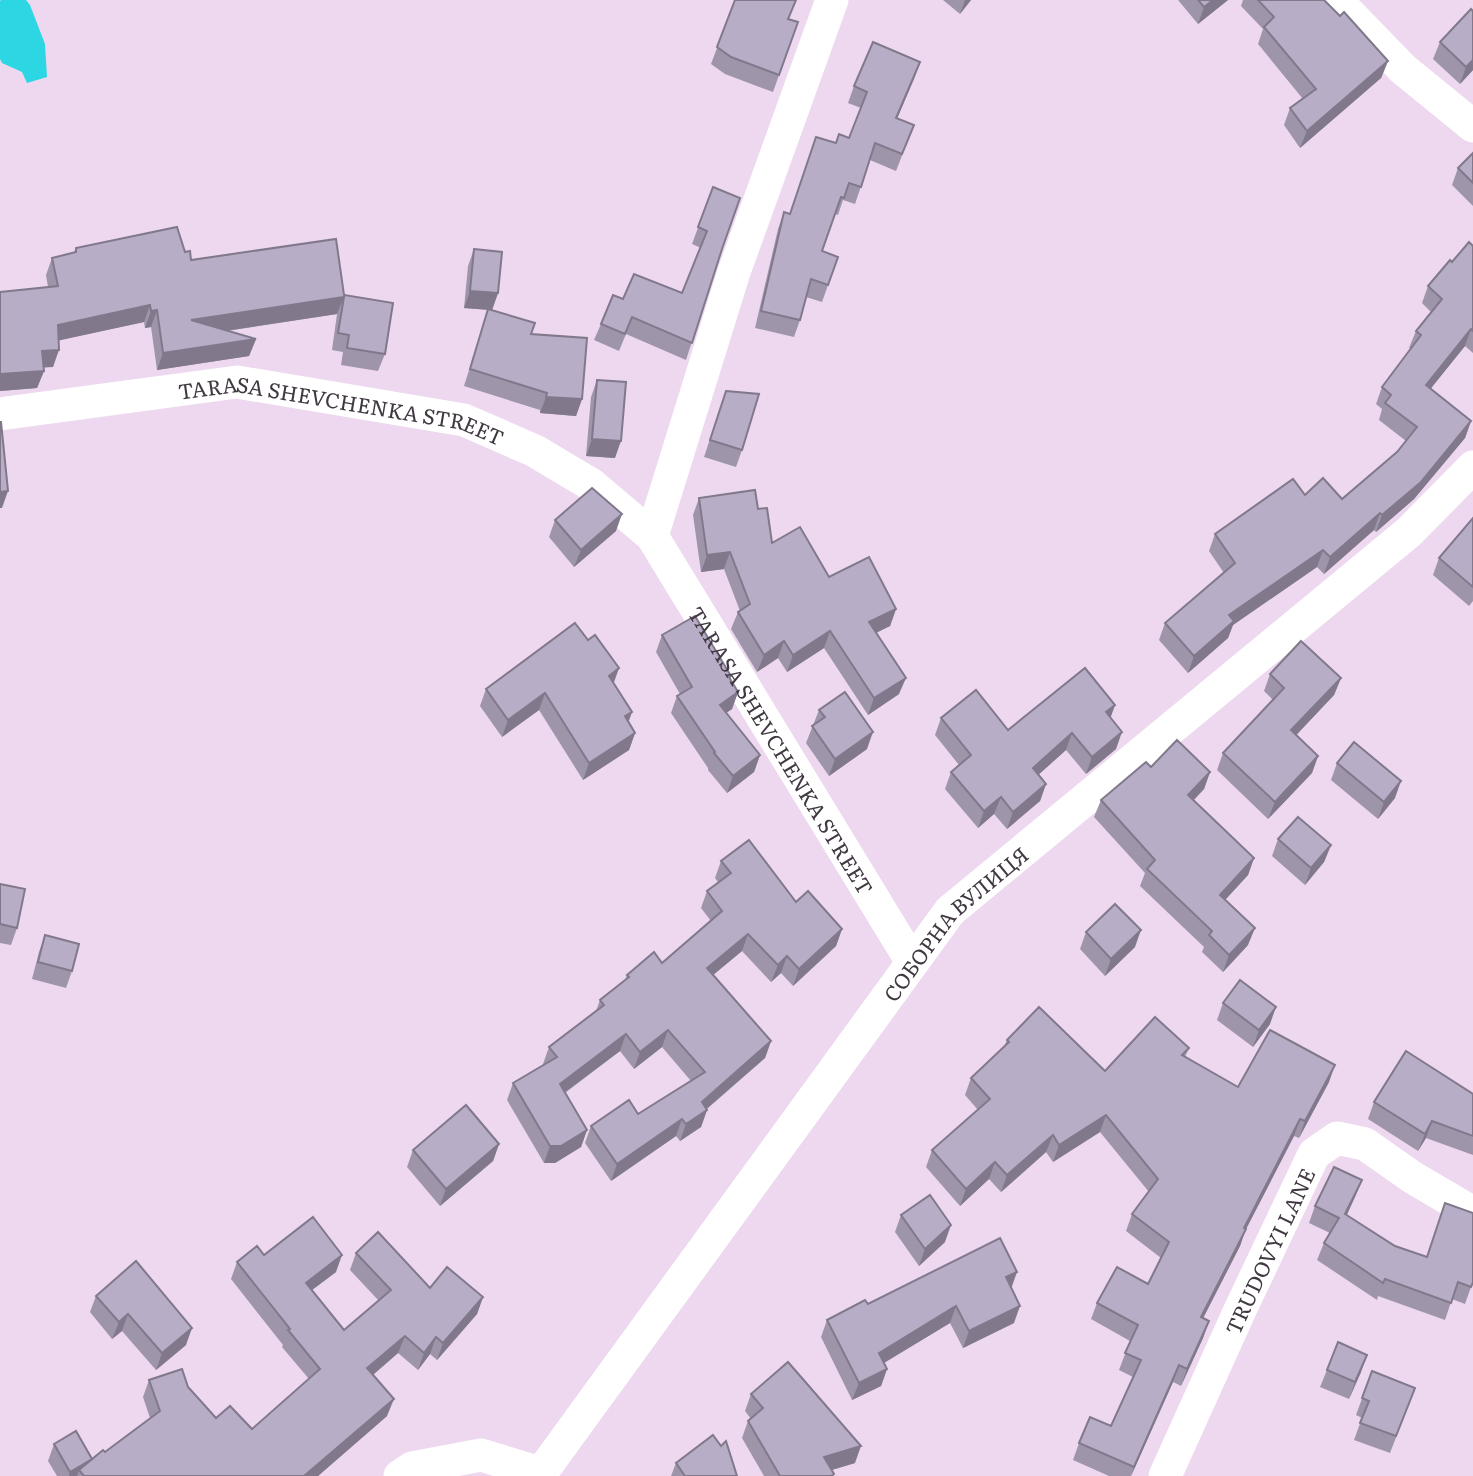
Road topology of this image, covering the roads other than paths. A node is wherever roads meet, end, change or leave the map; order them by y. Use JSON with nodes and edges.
{"nodes":[{"id":1,"x":832,"y":0,"type":"edge"},
{"id":2,"x":1336,"y":0,"type":"edge"},
{"id":3,"x":1473,"y":126,"type":"edge"},
{"id":4,"x":0,"y":414,"type":"edge"},
{"id":5,"x":1473,"y":467,"type":"edge"},
{"id":6,"x":652,"y":536,"type":"junction"},
{"id":7,"x":912,"y":962,"type":"junction"},
{"id":8,"x":1473,"y":1213,"type":"edge"},
{"id":9,"x":540,"y":1474,"type":"edge"},
{"id":10,"x":400,"y":1476,"type":"edge"},
{"id":11,"x":1166,"y":1476,"type":"edge"}],
"edges":[{"from":1,"to":6,"type":"street"},
{"from":2,"to":3,"type":"street"},
{"from":4,"to":6,"type":"street","name":"TARASA SHEVCHENKA STREET"},
{"from":5,"to":7,"type":"street","name":"СОБОРНА ВУЛИЦЯ"},
{"from":6,"to":7,"type":"street","name":"TARASA SHEVCHENKA STREET"},
{"from":7,"to":9,"type":"street","name":"СОБОРНА ВУЛИЦЯ"},
{"from":8,"to":11,"type":"street","name":"TRUDOVYI LANE"},
{"from":9,"to":10,"type":"street"}]}
